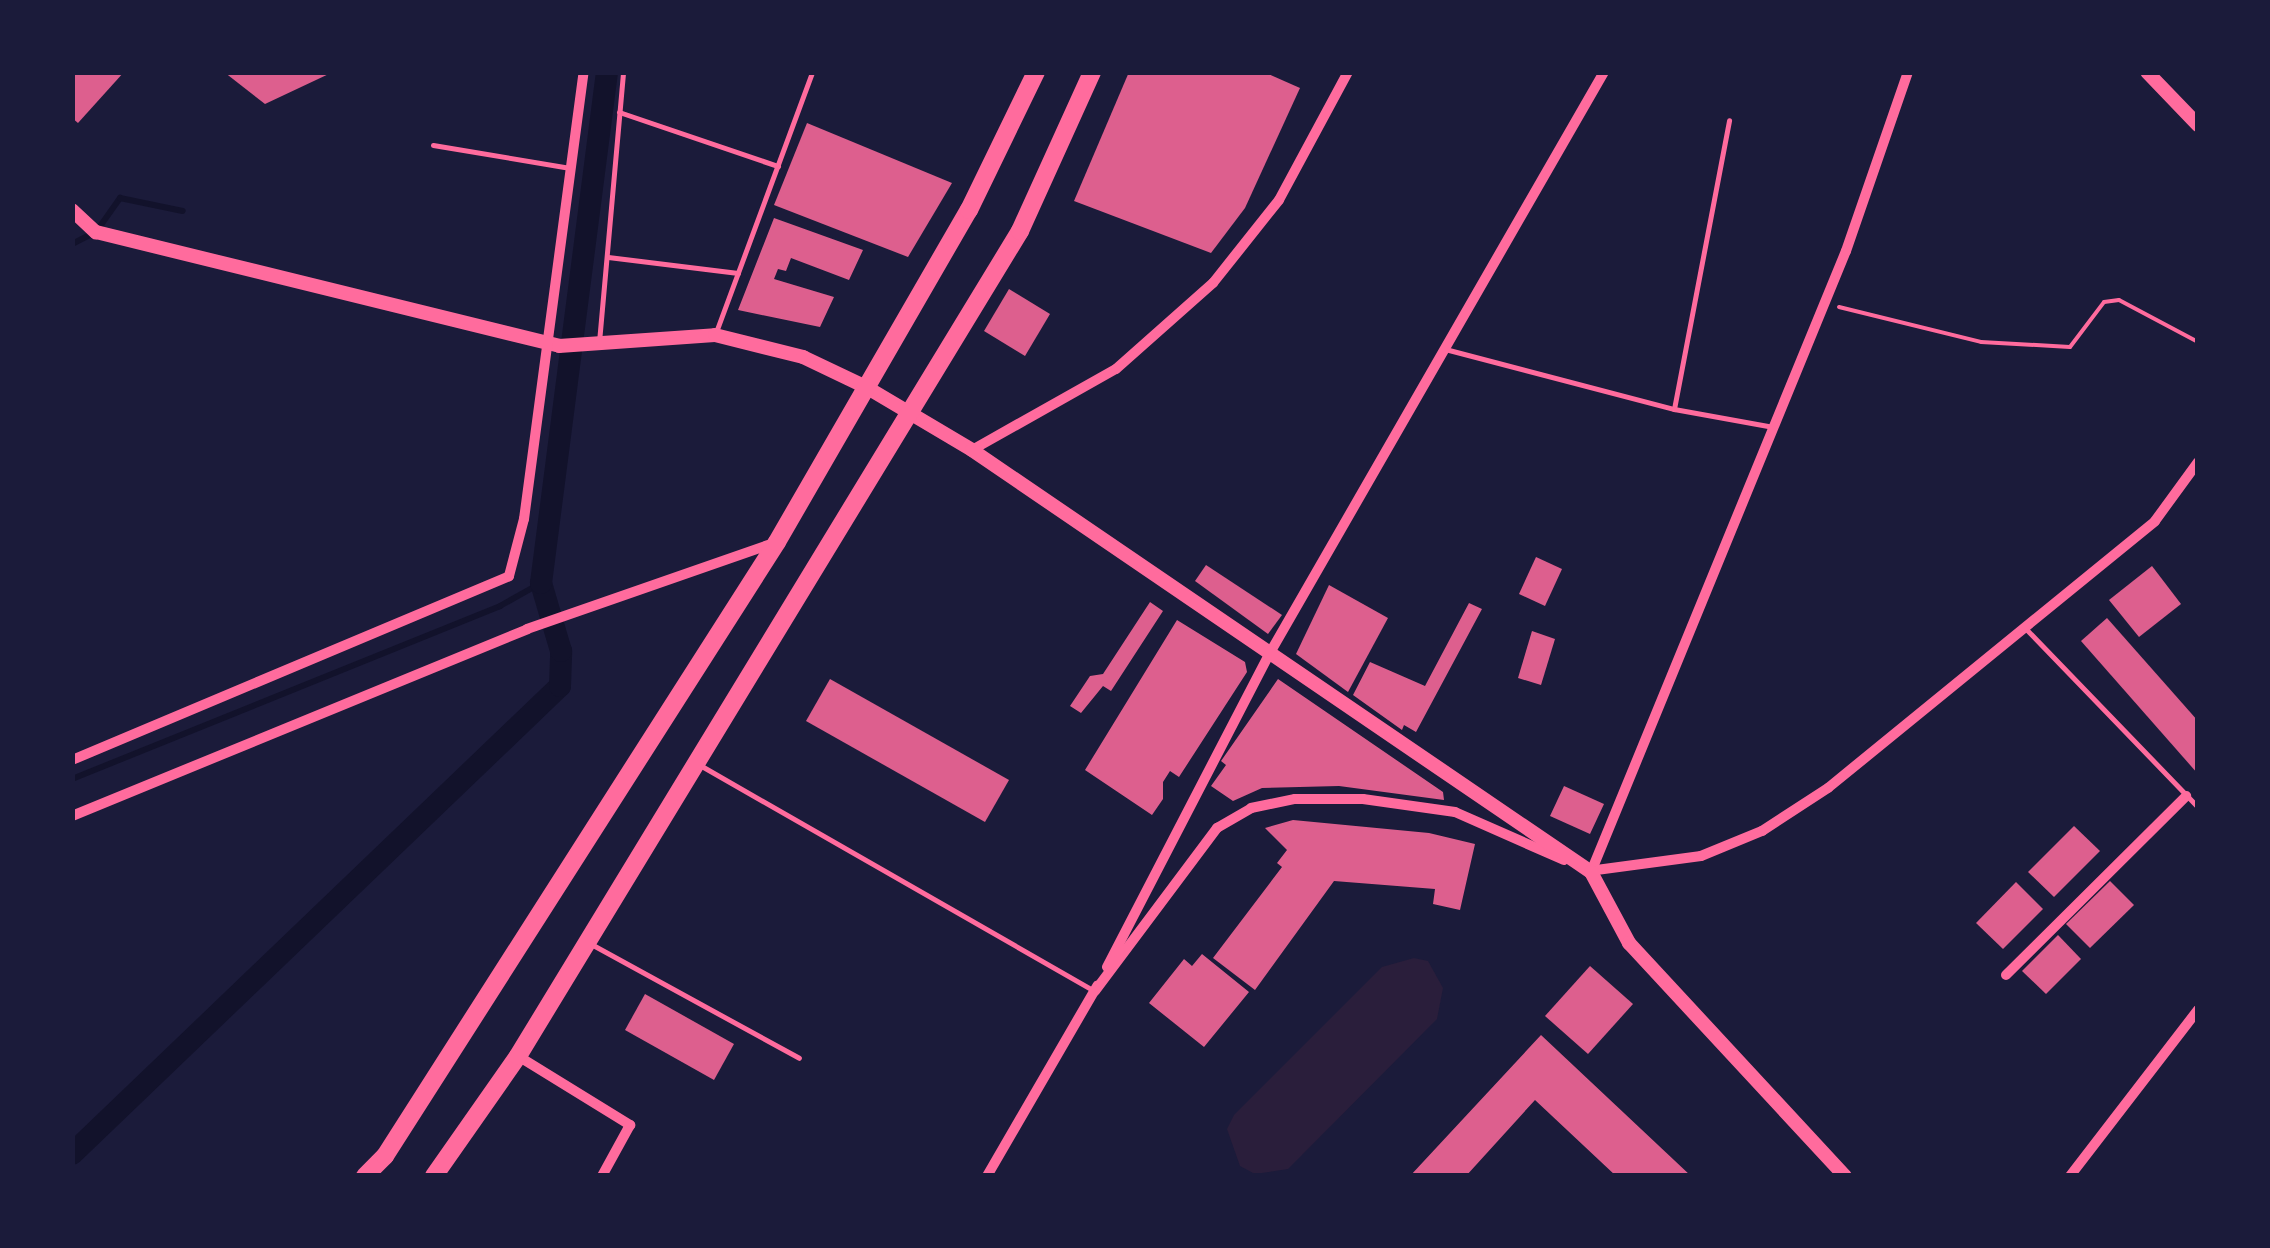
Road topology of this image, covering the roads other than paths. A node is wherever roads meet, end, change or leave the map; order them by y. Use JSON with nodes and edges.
{"nodes":[{"id":1,"x":584,"y":72,"type":"edge"},
{"id":2,"x":623,"y":72,"type":"edge"},
{"id":3,"x":812,"y":72,"type":"edge"},
{"id":4,"x":1036,"y":72,"type":"edge"},
{"id":5,"x":1092,"y":72,"type":"edge"},
{"id":6,"x":1348,"y":72,"type":"edge"},
{"id":7,"x":1604,"y":72,"type":"edge"},
{"id":8,"x":1908,"y":72,"type":"edge"},
{"id":9,"x":2147,"y":72,"type":"edge"},
{"id":10,"x":618,"y":112,"type":"junction"},
{"id":11,"x":1729,"y":120,"type":"dead end"},
{"id":12,"x":2198,"y":126,"type":"edge"},
{"id":13,"x":433,"y":145,"type":"dead end"},
{"id":14,"x":778,"y":166,"type":"junction"},
{"id":15,"x":570,"y":168,"type":"junction"},
{"id":16,"x":72,"y":210,"type":"edge"},
{"id":17,"x":608,"y":258,"type":"junction"},
{"id":18,"x":738,"y":274,"type":"junction"},
{"id":19,"x":716,"y":335,"type":"junction"},
{"id":20,"x":552,"y":344,"type":"junction"},
{"id":21,"x":592,"y":345,"type":"junction"},
{"id":22,"x":1445,"y":349,"type":"junction"},
{"id":23,"x":866,"y":387,"type":"junction"},
{"id":24,"x":1674,"y":410,"type":"junction"},
{"id":25,"x":909,"y":414,"type":"junction"},
{"id":26,"x":1773,"y":427,"type":"junction"},
{"id":27,"x":972,"y":450,"type":"junction"},
{"id":28,"x":2198,"y":462,"type":"edge"},
{"id":29,"x":778,"y":542,"type":"junction"},
{"id":30,"x":2024,"y":626,"type":"junction"},
{"id":31,"x":1271,"y":651,"type":"junction"},
{"id":32,"x":72,"y":760,"type":"edge"},
{"id":33,"x":695,"y":762,"type":"junction"},
{"id":34,"x":2186,"y":796,"type":"junction"},
{"id":35,"x":2198,"y":806,"type":"edge"},
{"id":36,"x":72,"y":816,"type":"edge"},
{"id":37,"x":1591,"y":872,"type":"junction"},
{"id":38,"x":587,"y":941,"type":"junction"},
{"id":39,"x":2006,"y":975,"type":"dead end"},
{"id":40,"x":1095,"y":991,"type":"junction"},
{"id":41,"x":2198,"y":1010,"type":"edge"},
{"id":42,"x":518,"y":1056,"type":"junction"},
{"id":43,"x":799,"y":1058,"type":"dead end"},
{"id":44,"x":366,"y":1176,"type":"edge"},
{"id":45,"x":434,"y":1176,"type":"edge"},
{"id":46,"x":602,"y":1176,"type":"edge"},
{"id":47,"x":987,"y":1176,"type":"edge"},
{"id":48,"x":1845,"y":1176,"type":"edge"},
{"id":49,"x":2070,"y":1176,"type":"edge"}],
"edges":[{"from":1,"to":15,"type":"street"},
{"from":2,"to":10,"type":"lane"},
{"from":3,"to":14,"type":"lane"},
{"from":4,"to":23,"type":"main road"},
{"from":5,"to":25,"type":"main road"},
{"from":6,"to":27,"type":"street"},
{"from":7,"to":22,"type":"street"},
{"from":8,"to":26,"type":"street"},
{"from":9,"to":12,"type":"street"},
{"from":10,"to":14,"type":"lane"},
{"from":10,"to":17,"type":"lane"},
{"from":11,"to":24,"type":"lane"},
{"from":13,"to":15,"type":"lane"},
{"from":14,"to":18,"type":"lane"},
{"from":15,"to":20,"type":"street"},
{"from":16,"to":20,"type":"street"},
{"from":17,"to":18,"type":"lane"},
{"from":17,"to":21,"type":"lane"},
{"from":18,"to":19,"type":"lane"},
{"from":19,"to":21,"type":"street"},
{"from":19,"to":23,"type":"street"},
{"from":20,"to":21,"type":"street"},
{"from":20,"to":32,"type":"street"},
{"from":22,"to":24,"type":"lane"},
{"from":22,"to":31,"type":"street"},
{"from":23,"to":25,"type":"street"},
{"from":23,"to":29,"type":"main road"},
{"from":24,"to":26,"type":"lane"},
{"from":25,"to":27,"type":"street"},
{"from":25,"to":33,"type":"main road"},
{"from":26,"to":37,"type":"street"},
{"from":27,"to":31,"type":"street"},
{"from":28,"to":30,"type":"street"},
{"from":29,"to":36,"type":"street"},
{"from":29,"to":44,"type":"main road"},
{"from":30,"to":34,"type":"lane"},
{"from":30,"to":37,"type":"street"},
{"from":31,"to":37,"type":"street"},
{"from":31,"to":40,"type":"street"},
{"from":33,"to":38,"type":"main road"},
{"from":33,"to":40,"type":"lane"},
{"from":34,"to":35,"type":"lane"},
{"from":34,"to":39,"type":"street"},
{"from":37,"to":40,"type":"street"},
{"from":37,"to":48,"type":"street"},
{"from":38,"to":42,"type":"main road"},
{"from":38,"to":43,"type":"lane"},
{"from":40,"to":47,"type":"street"},
{"from":41,"to":49,"type":"street"},
{"from":42,"to":45,"type":"main road"},
{"from":42,"to":46,"type":"street"}]}
